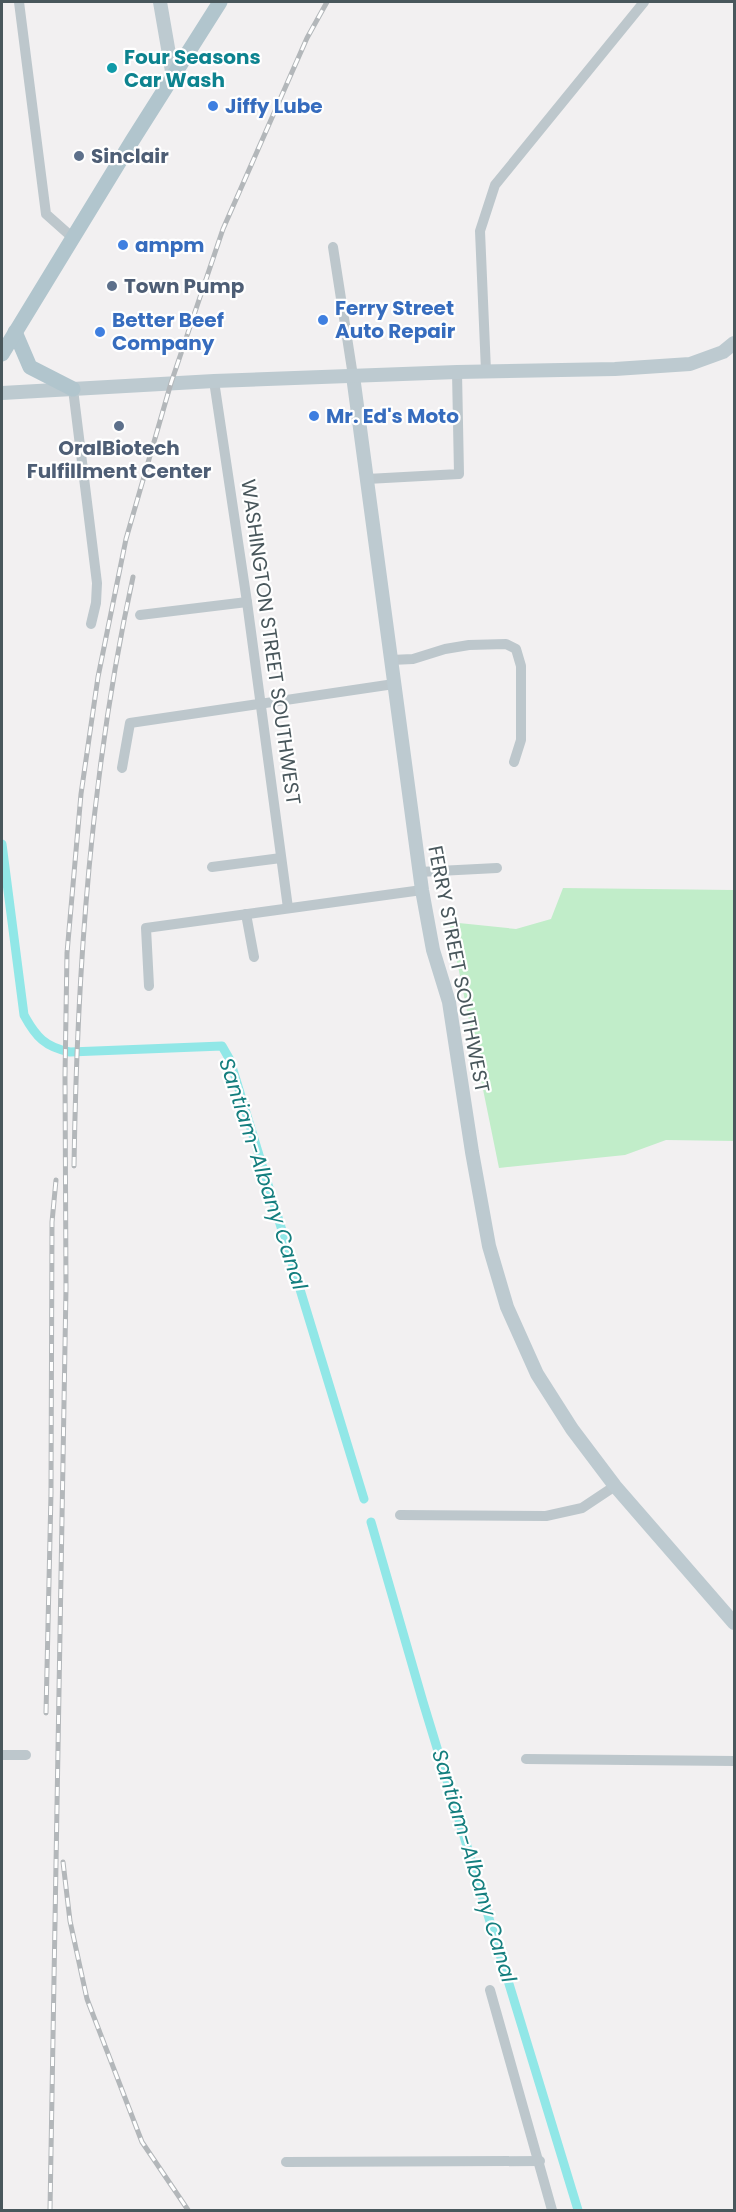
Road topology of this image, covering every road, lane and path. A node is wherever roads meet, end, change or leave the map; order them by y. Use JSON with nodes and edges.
{"nodes":[{"id":1,"x":19,"y":2,"type":"edge"},
{"id":2,"x":160,"y":2,"type":"edge"},
{"id":3,"x":220,"y":2,"type":"edge"},
{"id":4,"x":644,"y":2,"type":"edge"},
{"id":5,"x":173,"y":77,"type":"junction"},
{"id":6,"x":73,"y":238,"type":"junction"},
{"id":7,"x":333,"y":247,"type":"dead end"},
{"id":8,"x":15,"y":332,"type":"junction"},
{"id":9,"x":735,"y":343,"type":"edge"},
{"id":10,"x":2,"y":354,"type":"edge"},
{"id":11,"x":486,"y":371,"type":"junction"},
{"id":12,"x":457,"y":372,"type":"junction"},
{"id":13,"x":353,"y":376,"type":"junction"},
{"id":14,"x":214,"y":381,"type":"junction"},
{"id":15,"x":73,"y":389,"type":"junction"},
{"id":16,"x":2,"y":393,"type":"edge"},
{"id":17,"x":367,"y":479,"type":"junction"},
{"id":18,"x":247,"y":602,"type":"junction"},
{"id":19,"x":140,"y":615,"type":"dead end"},
{"id":20,"x":91,"y":624,"type":"dead end"},
{"id":21,"x":390,"y":660,"type":"junction"},
{"id":22,"x":394,"y":684,"type":"junction"},
{"id":23,"x":260,"y":704,"type":"junction"},
{"id":24,"x":514,"y":762,"type":"dead end"},
{"id":25,"x":122,"y":768,"type":"dead end"},
{"id":26,"x":281,"y":858,"type":"junction"},
{"id":27,"x":212,"y":867,"type":"dead end"},
{"id":28,"x":497,"y":868,"type":"dead end"},
{"id":29,"x":419,"y":872,"type":"junction"},
{"id":30,"x":422,"y":890,"type":"junction"},
{"id":31,"x":288,"y":908,"type":"junction"},
{"id":32,"x":246,"y":914,"type":"junction"},
{"id":33,"x":254,"y":957,"type":"dead end"},
{"id":34,"x":149,"y":986,"type":"dead end"},
{"id":35,"x":615,"y":1486,"type":"junction"},
{"id":36,"x":400,"y":1515,"type":"dead end"},
{"id":37,"x":735,"y":1623,"type":"edge"},
{"id":38,"x":2,"y":1755,"type":"edge"},
{"id":39,"x":26,"y":1755,"type":"dead end"},
{"id":40,"x":526,"y":1759,"type":"dead end"},
{"id":41,"x":735,"y":1761,"type":"edge"},
{"id":42,"x":489,"y":1990,"type":"dead end"},
{"id":43,"x":285,"y":2162,"type":"dead end"},
{"id":44,"x":540,"y":2162,"type":"junction"},
{"id":45,"x":552,"y":2211,"type":"edge"}],
"edges":[{"from":1,"to":6,"type":"street"},
{"from":2,"to":5,"type":"street"},
{"from":3,"to":5,"type":"main road"},
{"from":4,"to":11,"type":"street"},
{"from":5,"to":6,"type":"main road"},
{"from":6,"to":8,"type":"main road"},
{"from":7,"to":13,"type":"street","name":"FERRY STREET SOUTHWEST"},
{"from":8,"to":10,"type":"main road"},
{"from":8,"to":15,"type":"main road"},
{"from":9,"to":11,"type":"street"},
{"from":11,"to":12,"type":"street"},
{"from":12,"to":13,"type":"street"},
{"from":12,"to":17,"type":"street"},
{"from":13,"to":14,"type":"street"},
{"from":13,"to":17,"type":"street","name":"FERRY STREET SOUTHWEST"},
{"from":14,"to":15,"type":"street"},
{"from":14,"to":18,"type":"street","name":"WASHINGTON STREET SOUTHWEST"},
{"from":15,"to":16,"type":"street"},
{"from":15,"to":20,"type":"street"},
{"from":17,"to":21,"type":"street","name":"FERRY STREET SOUTHWEST"},
{"from":18,"to":19,"type":"street"},
{"from":18,"to":23,"type":"street","name":"WASHINGTON STREET SOUTHWEST"},
{"from":21,"to":22,"type":"street","name":"FERRY STREET SOUTHWEST"},
{"from":21,"to":24,"type":"street"},
{"from":22,"to":23,"type":"street"},
{"from":22,"to":29,"type":"street","name":"FERRY STREET SOUTHWEST"},
{"from":23,"to":25,"type":"street"},
{"from":23,"to":26,"type":"street","name":"WASHINGTON STREET SOUTHWEST"},
{"from":26,"to":27,"type":"street"},
{"from":26,"to":31,"type":"street","name":"WASHINGTON STREET SOUTHWEST"},
{"from":28,"to":29,"type":"street"},
{"from":29,"to":30,"type":"street","name":"FERRY STREET SOUTHWEST"},
{"from":30,"to":31,"type":"street"},
{"from":30,"to":35,"type":"street","name":"FERRY STREET SOUTHWEST"},
{"from":31,"to":32,"type":"street"},
{"from":32,"to":33,"type":"street"},
{"from":32,"to":34,"type":"street"},
{"from":35,"to":36,"type":"street"},
{"from":35,"to":37,"type":"street","name":"FERRY STREET SOUTHWEST"},
{"from":38,"to":39,"type":"street"},
{"from":40,"to":41,"type":"street"},
{"from":42,"to":44,"type":"street"},
{"from":43,"to":44,"type":"street"},
{"from":44,"to":45,"type":"street"}]}
